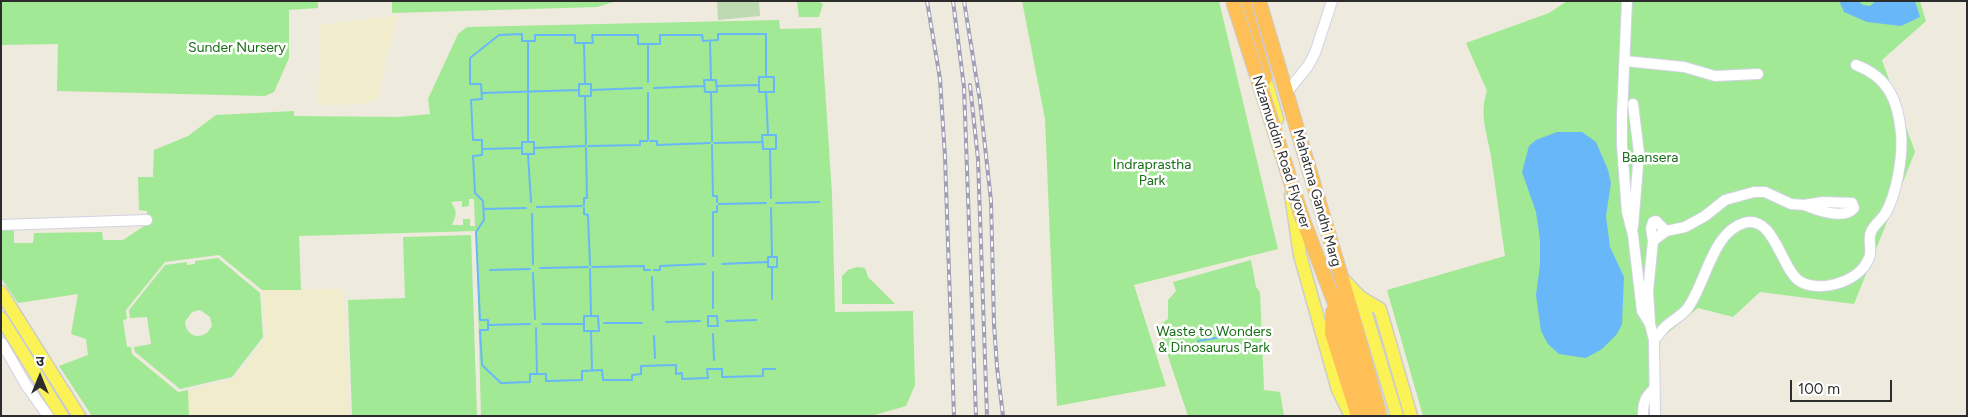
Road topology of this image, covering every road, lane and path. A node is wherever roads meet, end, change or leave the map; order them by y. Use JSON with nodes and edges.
{"nodes":[{"id":1,"x":1233,"y":1,"type":"edge"},
{"id":2,"x":1243,"y":1,"type":"edge"},
{"id":3,"x":1259,"y":1,"type":"edge"},
{"id":4,"x":1332,"y":1,"type":"edge"},
{"id":5,"x":1627,"y":1,"type":"edge"},
{"id":6,"x":1625,"y":61,"type":"junction"},
{"id":7,"x":1856,"y":66,"type":"dead end"},
{"id":8,"x":1758,"y":74,"type":"dead end"},
{"id":9,"x":1265,"y":78,"type":"joint"},
{"id":10,"x":1287,"y":92,"type":"junction"},
{"id":11,"x":1633,"y":104,"type":"dead end"},
{"id":12,"x":1804,"y":205,"type":"dead end"},
{"id":13,"x":148,"y":220,"type":"dead end"},
{"id":14,"x":1,"y":225,"type":"edge"},
{"id":15,"x":1666,"y":231,"type":"junction"},
{"id":16,"x":1633,"y":235,"type":"junction"},
{"id":17,"x":1652,"y":241,"type":"junction"},
{"id":18,"x":1341,"y":277,"type":"junction"},
{"id":19,"x":1,"y":292,"type":"edge"},
{"id":20,"x":1360,"y":297,"type":"junction"},
{"id":21,"x":1334,"y":301,"type":"junction"},
{"id":22,"x":1,"y":318,"type":"edge"},
{"id":23,"x":1650,"y":324,"type":"junction"},
{"id":24,"x":5,"y":338,"type":"edge"},
{"id":25,"x":1654,"y":340,"type":"junction"},
{"id":26,"x":1361,"y":370,"type":"junction"},
{"id":27,"x":1655,"y":388,"type":"junction"},
{"id":28,"x":48,"y":416,"type":"edge"},
{"id":29,"x":62,"y":416,"type":"edge"},
{"id":30,"x":79,"y":416,"type":"edge"},
{"id":31,"x":1351,"y":416,"type":"edge"},
{"id":32,"x":1358,"y":416,"type":"edge"},
{"id":33,"x":1368,"y":416,"type":"edge"},
{"id":34,"x":1380,"y":416,"type":"edge"},
{"id":35,"x":1397,"y":416,"type":"edge"},
{"id":36,"x":1411,"y":416,"type":"edge"},
{"id":37,"x":1643,"y":416,"type":"edge"},
{"id":38,"x":1655,"y":416,"type":"edge"}],
"edges":[{"from":1,"to":21,"type":"highway","name":"Nizamuddin Road Flyover","bridge":true},
{"from":2,"to":9,"type":"highway","name":"Mahatma Gandhi Marg"},
{"from":3,"to":10,"type":"highway","name":"Mahatma Gandhi Marg"},
{"from":4,"to":10,"type":"street"},
{"from":5,"to":6,"type":"street"},
{"from":6,"to":8,"type":"street"},
{"from":6,"to":16,"type":"street"},
{"from":7,"to":25,"type":"street"},
{"from":9,"to":31,"type":"main road","name":"Mahatma Gandhi Marg"},
{"from":10,"to":18,"type":"highway","name":"Mahatma Gandhi Marg"},
{"from":11,"to":16,"type":"street"},
{"from":12,"to":15,"type":"street"},
{"from":13,"to":14,"type":"street"},
{"from":15,"to":17,"type":"street"},
{"from":15,"to":17,"type":"street"},
{"from":16,"to":23,"type":"street"},
{"from":17,"to":23,"type":"street"},
{"from":18,"to":20,"type":"main road","name":"Mahatma Gandhi Marg"},
{"from":18,"to":26,"type":"highway"},
{"from":19,"to":30,"type":"main road"},
{"from":20,"to":35,"type":"main road","name":"Mahatma Gandhi Marg"},
{"from":20,"to":36,"type":"main road"},
{"from":21,"to":26,"type":"highway","name":"Nizamuddin Road Flyover"},
{"from":21,"to":32,"type":"highway"},
{"from":22,"to":24,"type":"main road"},
{"from":23,"to":25,"type":"street"},
{"from":24,"to":28,"type":"street"},
{"from":24,"to":29,"type":"main road"},
{"from":25,"to":27,"type":"street"},
{"from":26,"to":33,"type":"highway"},
{"from":26,"to":34,"type":"highway"},
{"from":27,"to":37,"type":"street"},
{"from":27,"to":38,"type":"street"}]}
